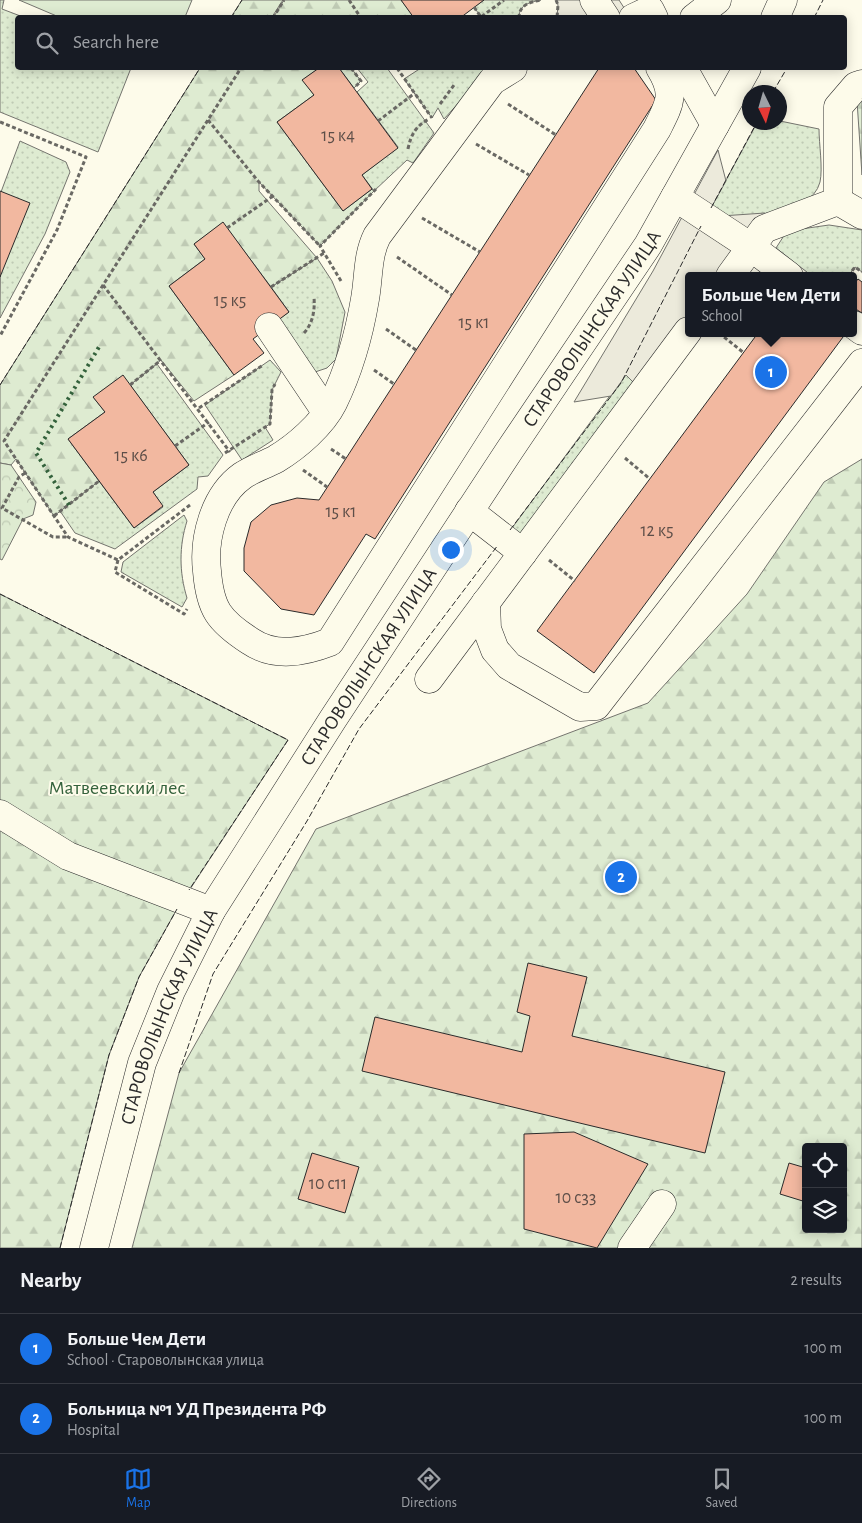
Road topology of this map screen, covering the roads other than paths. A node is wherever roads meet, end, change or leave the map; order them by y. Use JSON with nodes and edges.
{"nodes":[{"id":1,"x":594,"y":0,"type":"edge"},
{"id":2,"x":717,"y":0,"type":"edge"},
{"id":3,"x":783,"y":0,"type":"edge"},
{"id":4,"x":604,"y":15,"type":"edge"},
{"id":5,"x":639,"y":15,"type":"edge"},
{"id":6,"x":652,"y":15,"type":"edge"},
{"id":7,"x":698,"y":15,"type":"edge"},
{"id":8,"x":776,"y":15,"type":"edge"},
{"id":9,"x":510,"y":70,"type":"edge"},
{"id":10,"x":661,"y":70,"type":"edge"},
{"id":11,"x":684,"y":70,"type":"edge"},
{"id":12,"x":746,"y":70,"type":"edge"},
{"id":13,"x":862,"y":84,"type":"edge"},
{"id":14,"x":715,"y":125,"type":"junction"},
{"id":15,"x":675,"y":197,"type":"junction"},
{"id":16,"x":838,"y":201,"type":"junction"},
{"id":17,"x":862,"y":215,"type":"edge"},
{"id":18,"x":751,"y":247,"type":"junction"},
{"id":19,"x":733,"y":272,"type":"edge"},
{"id":20,"x":784,"y":272,"type":"edge"},
{"id":21,"x":269,"y":327,"type":"dead end"},
{"id":22,"x":685,"y":335,"type":"edge"},
{"id":23,"x":862,"y":363,"type":"edge"},
{"id":24,"x":326,"y":412,"type":"junction"},
{"id":25,"x":469,"y":511,"type":"junction"},
{"id":26,"x":535,"y":556,"type":"junction"},
{"id":27,"x":486,"y":602,"type":"junction"},
{"id":28,"x":429,"y":680,"type":"dead end"},
{"id":29,"x":0,"y":814,"type":"edge"},
{"id":30,"x":212,"y":911,"type":"junction"},
{"id":31,"x":662,"y":1204,"type":"dead end"},
{"id":32,"x":94,"y":1248,"type":"edge"},
{"id":33,"x":632,"y":1248,"type":"edge"}],
"edges":[{"from":1,"to":4,"type":"street"},
{"from":2,"to":7,"type":"street"},
{"from":3,"to":8,"type":"street"},
{"from":5,"to":6,"type":"street"},
{"from":9,"to":24,"type":"street"},
{"from":10,"to":24,"type":"street"},
{"from":11,"to":14,"type":"street"},
{"from":12,"to":14,"type":"street","name":"СТАРОВОЛЫНСКАЯ УЛИЦА"},
{"from":13,"to":16,"type":"street"},
{"from":14,"to":15,"type":"street","name":"СТАРОВОЛЫНСКАЯ УЛИЦА"},
{"from":15,"to":18,"type":"street"},
{"from":15,"to":25,"type":"street","name":"СТАРОВОЛЫНСКАЯ УЛИЦА"},
{"from":16,"to":17,"type":"street"},
{"from":16,"to":18,"type":"street"},
{"from":18,"to":19,"type":"street"},
{"from":18,"to":20,"type":"street"},
{"from":21,"to":24,"type":"street"},
{"from":22,"to":26,"type":"street"},
{"from":23,"to":27,"type":"street"},
{"from":25,"to":26,"type":"street"},
{"from":25,"to":30,"type":"street","name":"СТАРОВОЛЫНСКАЯ УЛИЦА"},
{"from":26,"to":27,"type":"street"},
{"from":27,"to":28,"type":"street"},
{"from":29,"to":30,"type":"street"},
{"from":30,"to":32,"type":"street","name":"СТАРОВОЛЫНСКАЯ УЛИЦА"},
{"from":31,"to":33,"type":"street"}]}
